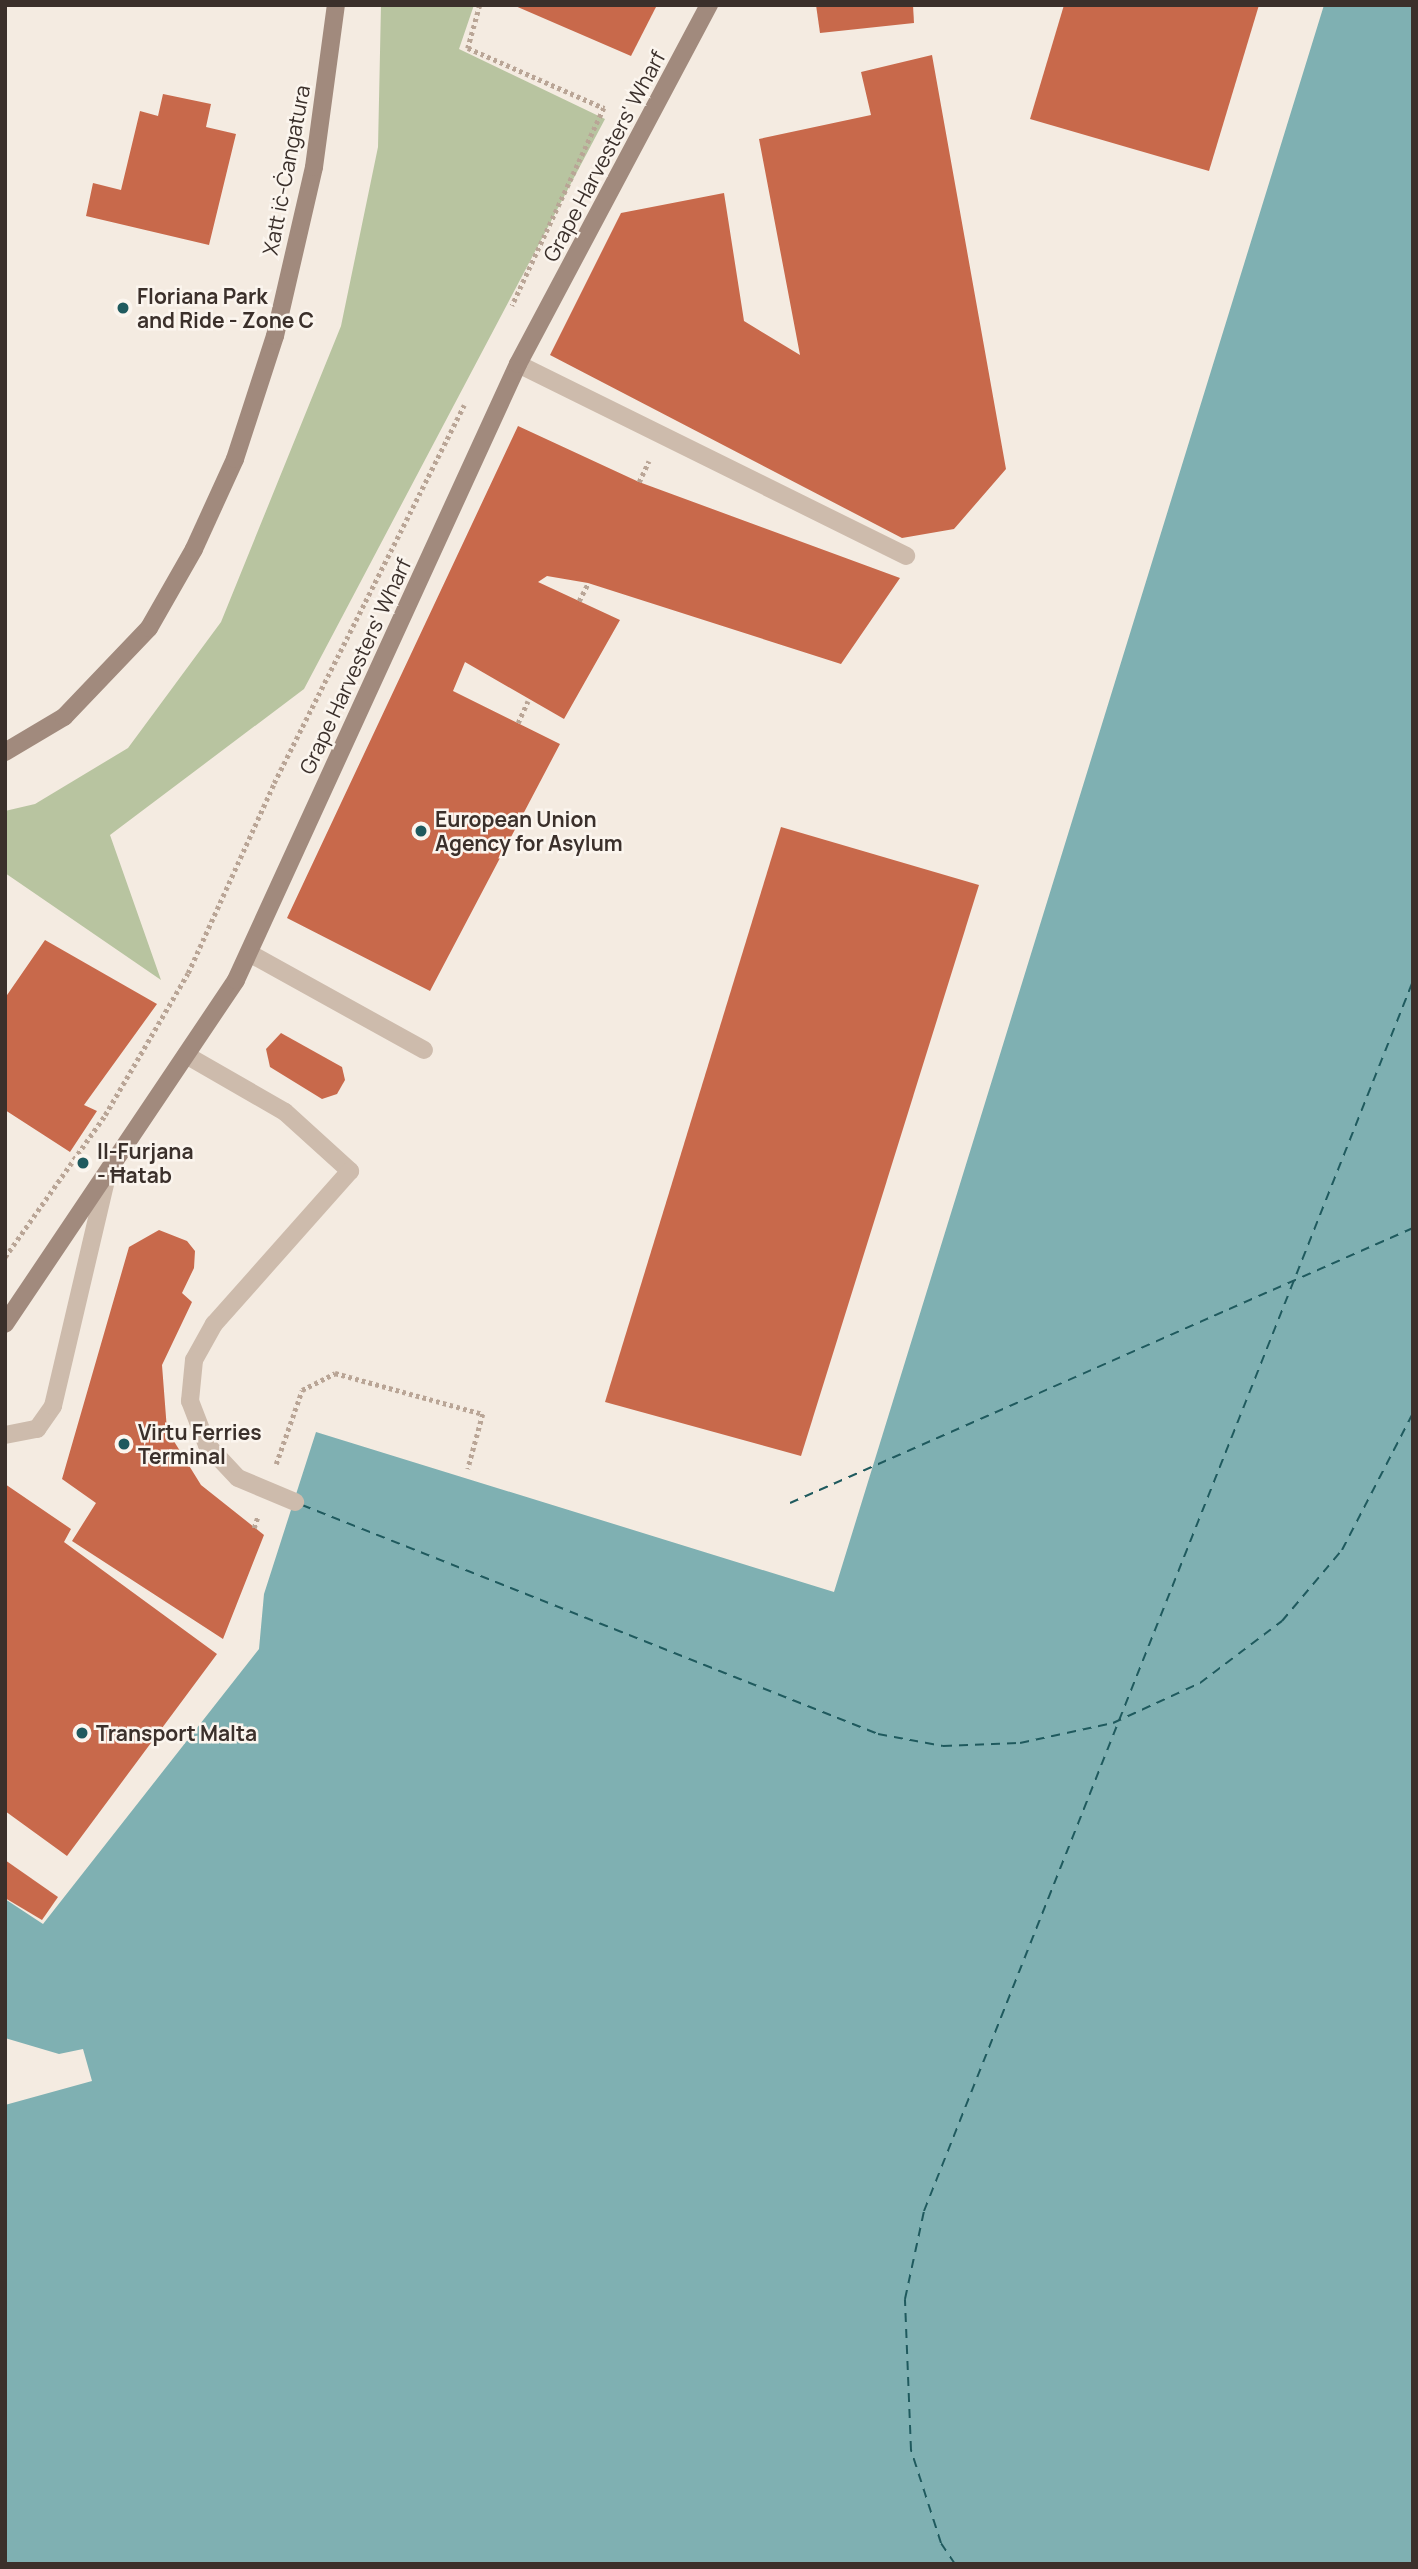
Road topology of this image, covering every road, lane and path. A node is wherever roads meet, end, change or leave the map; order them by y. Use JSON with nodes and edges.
{"nodes":[{"id":1,"x":336,"y":5,"type":"edge"},
{"id":2,"x":480,"y":5,"type":"edge"},
{"id":3,"x":709,"y":5,"type":"edge"},
{"id":4,"x":510,"y":310,"type":"dead end"},
{"id":5,"x":518,"y":364,"type":"junction"},
{"id":6,"x":467,"y":397,"type":"dead end"},
{"id":7,"x":906,"y":556,"type":"dead end"},
{"id":8,"x":588,"y":583,"type":"dead end"},
{"id":9,"x":579,"y":601,"type":"dead end"},
{"id":10,"x":528,"y":701,"type":"dead end"},
{"id":11,"x":519,"y":723,"type":"dead end"},
{"id":12,"x":5,"y":752,"type":"edge"},
{"id":13,"x":249,"y":953,"type":"junction"},
{"id":14,"x":424,"y":1050,"type":"dead end"},
{"id":15,"x":186,"y":1055,"type":"junction"},
{"id":16,"x":111,"y":1161,"type":"junction"},
{"id":17,"x":5,"y":1257,"type":"edge"},
{"id":18,"x":5,"y":1324,"type":"edge"},
{"id":19,"x":5,"y":1435,"type":"edge"},
{"id":20,"x":278,"y":1458,"type":"dead end"},
{"id":21,"x":468,"y":1469,"type":"dead end"},
{"id":22,"x":295,"y":1502,"type":"dead end"}],
"edges":[{"from":1,"to":12,"type":"street","name":"Xatt iċ-Ċangatura"},
{"from":2,"to":4,"type":"path"},
{"from":3,"to":5,"type":"street","name":"Grape Harvesters' Wharf"},
{"from":5,"to":7,"type":"lane"},
{"from":5,"to":13,"type":"street","name":"Grape Harvesters' Wharf"},
{"from":6,"to":17,"type":"path"},
{"from":8,"to":9,"type":"path"},
{"from":10,"to":11,"type":"path"},
{"from":13,"to":14,"type":"lane"},
{"from":13,"to":15,"type":"street","name":"Grape Harvesters' Wharf"},
{"from":15,"to":16,"type":"street","name":"Grape Harvesters' Wharf"},
{"from":15,"to":22,"type":"lane","bridge":true},
{"from":16,"to":18,"type":"street","name":"Grape Harvesters' Wharf"},
{"from":16,"to":19,"type":"lane"},
{"from":20,"to":21,"type":"path"}]}
